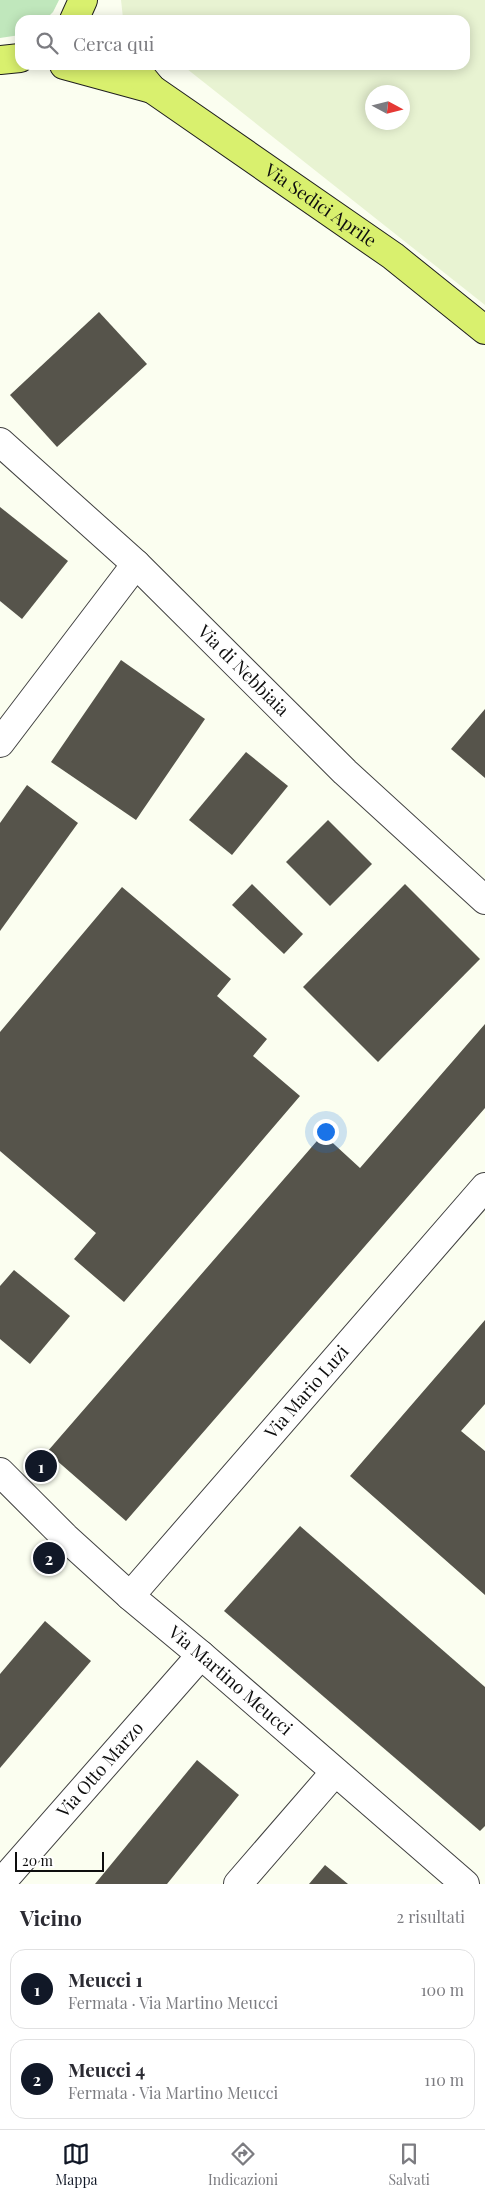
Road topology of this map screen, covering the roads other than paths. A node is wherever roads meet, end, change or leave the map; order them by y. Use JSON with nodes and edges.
{"nodes":[{"id":1,"x":15,"y":58,"type":"edge"},
{"id":2,"x":0,"y":60,"type":"edge"},
{"id":3,"x":82,"y":70,"type":"edge"},
{"id":4,"x":136,"y":70,"type":"edge"},
{"id":5,"x":152,"y":89,"type":"junction"},
{"id":6,"x":485,"y":330,"type":"edge"},
{"id":7,"x":0,"y":442,"type":"edge"},
{"id":8,"x":136,"y":564,"type":"junction"},
{"id":9,"x":0,"y":743,"type":"edge"},
{"id":10,"x":485,"y":900,"type":"edge"},
{"id":11,"x":485,"y":1187,"type":"edge"},
{"id":12,"x":0,"y":1472,"type":"edge"},
{"id":13,"x":130,"y":1596,"type":"junction"},
{"id":14,"x":201,"y":1655,"type":"junction"},
{"id":15,"x":334,"y":1772,"type":"junction"},
{"id":16,"x":0,"y":1884,"type":"edge"},
{"id":17,"x":238,"y":1884,"type":"edge"},
{"id":18,"x":465,"y":1884,"type":"edge"}],
"edges":[{"from":1,"to":2,"type":"main road"},
{"from":3,"to":5,"type":"main road","name":"Via Sedici Aprile"},
{"from":4,"to":5,"type":"main road","name":"Via Sedici Aprile"},
{"from":5,"to":6,"type":"main road","name":"Via Sedici Aprile"},
{"from":7,"to":8,"type":"street","name":"Via di Nebbiaia"},
{"from":8,"to":9,"type":"street"},
{"from":8,"to":10,"type":"street","name":"Via di Nebbiaia"},
{"from":11,"to":13,"type":"street","name":"Via Mario Luzi"},
{"from":12,"to":13,"type":"street","name":"Via Martino Meucci"},
{"from":13,"to":14,"type":"street","name":"Via Martino Meucci"},
{"from":14,"to":15,"type":"street","name":"Via Martino Meucci"},
{"from":14,"to":16,"type":"street","name":"Via Otto Marzo"},
{"from":15,"to":17,"type":"street"},
{"from":15,"to":18,"type":"street","name":"Via Martino Meucci"}]}
